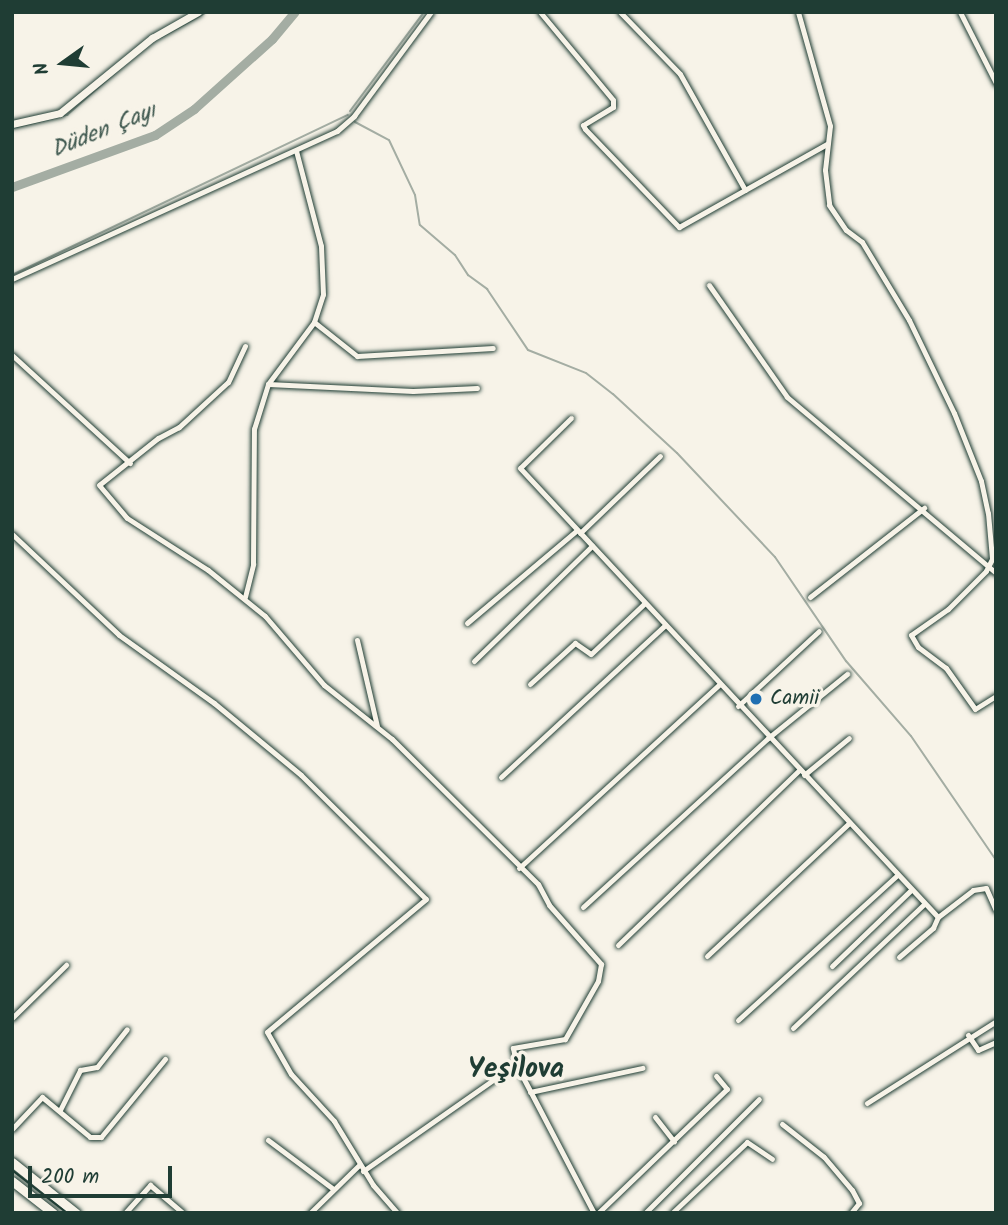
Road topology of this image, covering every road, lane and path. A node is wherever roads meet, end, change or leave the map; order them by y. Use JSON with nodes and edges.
{"nodes":[{"id":1,"x":198,"y":12,"type":"edge"},
{"id":2,"x":430,"y":12,"type":"edge"},
{"id":3,"x":541,"y":12,"type":"edge"},
{"id":4,"x":620,"y":12,"type":"edge"},
{"id":5,"x":798,"y":12,"type":"edge"},
{"id":6,"x":960,"y":12,"type":"edge"},
{"id":7,"x":996,"y":83,"type":"edge"},
{"id":8,"x":12,"y":124,"type":"edge"},
{"id":9,"x":827,"y":144,"type":"junction"},
{"id":10,"x":296,"y":151,"type":"junction"},
{"id":11,"x":745,"y":190,"type":"junction"},
{"id":12,"x":12,"y":279,"type":"edge"},
{"id":13,"x":709,"y":285,"type":"dead end"},
{"id":14,"x":314,"y":322,"type":"junction"},
{"id":15,"x":245,"y":346,"type":"dead end"},
{"id":16,"x":493,"y":348,"type":"dead end"},
{"id":17,"x":12,"y":355,"type":"edge"},
{"id":18,"x":268,"y":384,"type":"junction"},
{"id":19,"x":477,"y":388,"type":"dead end"},
{"id":20,"x":571,"y":418,"type":"dead end"},
{"id":21,"x":660,"y":456,"type":"dead end"},
{"id":22,"x":130,"y":463,"type":"junction"},
{"id":23,"x":924,"y":509,"type":"junction"},
{"id":24,"x":578,"y":531,"type":"junction"},
{"id":25,"x":12,"y":534,"type":"edge"},
{"id":26,"x":592,"y":546,"type":"junction"},
{"id":27,"x":989,"y":564,"type":"junction"},
{"id":28,"x":996,"y":573,"type":"edge"},
{"id":29,"x":245,"y":597,"type":"junction"},
{"id":30,"x":810,"y":597,"type":"dead end"},
{"id":31,"x":645,"y":603,"type":"junction"},
{"id":32,"x":467,"y":623,"type":"dead end"},
{"id":33,"x":665,"y":625,"type":"junction"},
{"id":34,"x":818,"y":631,"type":"dead end"},
{"id":35,"x":357,"y":640,"type":"dead end"},
{"id":36,"x":474,"y":661,"type":"dead end"},
{"id":37,"x":847,"y":674,"type":"dead end"},
{"id":38,"x":530,"y":684,"type":"dead end"},
{"id":39,"x":719,"y":685,"type":"junction"},
{"id":40,"x":996,"y":696,"type":"edge"},
{"id":41,"x":738,"y":706,"type":"junction"},
{"id":42,"x":377,"y":726,"type":"junction"},
{"id":43,"x":768,"y":738,"type":"junction"},
{"id":44,"x":849,"y":738,"type":"dead end"},
{"id":45,"x":802,"y":773,"type":"junction"},
{"id":46,"x":500,"y":777,"type":"dead end"},
{"id":47,"x":848,"y":824,"type":"junction"},
{"id":48,"x":519,"y":868,"type":"junction"},
{"id":49,"x":896,"y":876,"type":"junction"},
{"id":50,"x":910,"y":891,"type":"junction"},
{"id":51,"x":923,"y":905,"type":"junction"},
{"id":52,"x":583,"y":907,"type":"dead end"},
{"id":53,"x":996,"y":909,"type":"edge"},
{"id":54,"x":938,"y":916,"type":"junction"},
{"id":55,"x":618,"y":946,"type":"dead end"},
{"id":56,"x":707,"y":956,"type":"dead end"},
{"id":57,"x":899,"y":957,"type":"dead end"},
{"id":58,"x":66,"y":965,"type":"dead end"},
{"id":59,"x":832,"y":966,"type":"dead end"},
{"id":60,"x":12,"y":1018,"type":"edge"},
{"id":61,"x":738,"y":1020,"type":"dead end"},
{"id":62,"x":996,"y":1021,"type":"edge"},
{"id":63,"x":793,"y":1028,"type":"dead end"},
{"id":64,"x":127,"y":1029,"type":"dead end"},
{"id":65,"x":968,"y":1035,"type":"junction"},
{"id":66,"x":996,"y":1042,"type":"edge"},
{"id":67,"x":165,"y":1059,"type":"dead end"},
{"id":68,"x":516,"y":1064,"type":"junction"},
{"id":69,"x":642,"y":1068,"type":"dead end"},
{"id":70,"x":716,"y":1076,"type":"dead end"},
{"id":71,"x":530,"y":1092,"type":"junction"},
{"id":72,"x":759,"y":1099,"type":"dead end"},
{"id":73,"x":867,"y":1102,"type":"dead end"},
{"id":74,"x":60,"y":1110,"type":"junction"},
{"id":75,"x":655,"y":1117,"type":"dead end"},
{"id":76,"x":782,"y":1124,"type":"dead end"},
{"id":77,"x":12,"y":1129,"type":"edge"},
{"id":78,"x":268,"y":1139,"type":"dead end"},
{"id":79,"x":674,"y":1141,"type":"junction"},
{"id":80,"x":772,"y":1159,"type":"dead end"},
{"id":81,"x":12,"y":1162,"type":"edge"},
{"id":82,"x":361,"y":1168,"type":"junction"},
{"id":83,"x":12,"y":1181,"type":"edge"},
{"id":84,"x":331,"y":1188,"type":"junction"},
{"id":85,"x":393,"y":1211,"type":"edge"},
{"id":86,"x":53,"y":1213,"type":"edge"},
{"id":87,"x":76,"y":1213,"type":"edge"},
{"id":88,"x":125,"y":1213,"type":"edge"},
{"id":89,"x":183,"y":1213,"type":"edge"},
{"id":90,"x":310,"y":1213,"type":"edge"},
{"id":91,"x":596,"y":1213,"type":"edge"},
{"id":92,"x":645,"y":1213,"type":"edge"},
{"id":93,"x":672,"y":1213,"type":"edge"},
{"id":94,"x":850,"y":1213,"type":"edge"}],
"edges":[{"from":1,"to":8,"type":"street"},
{"from":2,"to":10,"type":"street"},
{"from":3,"to":11,"type":"street"},
{"from":4,"to":11,"type":"street"},
{"from":5,"to":9,"type":"street"},
{"from":6,"to":7,"type":"street"},
{"from":9,"to":11,"type":"street"},
{"from":9,"to":27,"type":"street"},
{"from":10,"to":12,"type":"street"},
{"from":10,"to":14,"type":"street"},
{"from":13,"to":23,"type":"street"},
{"from":14,"to":16,"type":"street"},
{"from":14,"to":18,"type":"street"},
{"from":15,"to":22,"type":"street"},
{"from":17,"to":22,"type":"street"},
{"from":18,"to":19,"type":"street"},
{"from":18,"to":29,"type":"street"},
{"from":20,"to":24,"type":"street"},
{"from":21,"to":24,"type":"street"},
{"from":22,"to":29,"type":"street"},
{"from":23,"to":27,"type":"street"},
{"from":23,"to":30,"type":"street"},
{"from":24,"to":26,"type":"street"},
{"from":24,"to":32,"type":"street"},
{"from":25,"to":82,"type":"street"},
{"from":26,"to":31,"type":"street"},
{"from":26,"to":36,"type":"street"},
{"from":27,"to":28,"type":"street"},
{"from":27,"to":40,"type":"street"},
{"from":29,"to":42,"type":"street"},
{"from":31,"to":33,"type":"street"},
{"from":31,"to":38,"type":"street"},
{"from":33,"to":39,"type":"street"},
{"from":33,"to":46,"type":"street"},
{"from":34,"to":41,"type":"street"},
{"from":35,"to":42,"type":"street"},
{"from":37,"to":43,"type":"street"},
{"from":39,"to":41,"type":"street"},
{"from":39,"to":48,"type":"street"},
{"from":41,"to":43,"type":"street"},
{"from":42,"to":48,"type":"street"},
{"from":43,"to":45,"type":"street"},
{"from":43,"to":52,"type":"street"},
{"from":44,"to":45,"type":"street"},
{"from":45,"to":47,"type":"street"},
{"from":45,"to":55,"type":"street"},
{"from":47,"to":49,"type":"street"},
{"from":47,"to":56,"type":"street"},
{"from":48,"to":68,"type":"street"},
{"from":49,"to":50,"type":"street"},
{"from":49,"to":61,"type":"street"},
{"from":50,"to":51,"type":"street"},
{"from":50,"to":59,"type":"street"},
{"from":51,"to":54,"type":"street"},
{"from":51,"to":63,"type":"street"},
{"from":53,"to":54,"type":"street"},
{"from":54,"to":57,"type":"street"},
{"from":58,"to":60,"type":"street"},
{"from":62,"to":65,"type":"street"},
{"from":64,"to":74,"type":"street"},
{"from":65,"to":66,"type":"street"},
{"from":65,"to":73,"type":"street"},
{"from":67,"to":74,"type":"street"},
{"from":68,"to":71,"type":"street"},
{"from":68,"to":82,"type":"street"},
{"from":69,"to":71,"type":"street"},
{"from":70,"to":79,"type":"street"},
{"from":71,"to":91,"type":"street"},
{"from":72,"to":92,"type":"street"},
{"from":74,"to":77,"type":"street"},
{"from":75,"to":79,"type":"street"},
{"from":76,"to":94,"type":"street"},
{"from":78,"to":84,"type":"street"},
{"from":79,"to":91,"type":"street"},
{"from":80,"to":93,"type":"street"},
{"from":81,"to":87,"type":"main road"},
{"from":82,"to":84,"type":"street"},
{"from":82,"to":85,"type":"street"},
{"from":83,"to":86,"type":"main road"},
{"from":84,"to":90,"type":"street"},
{"from":88,"to":89,"type":"street"}]}
